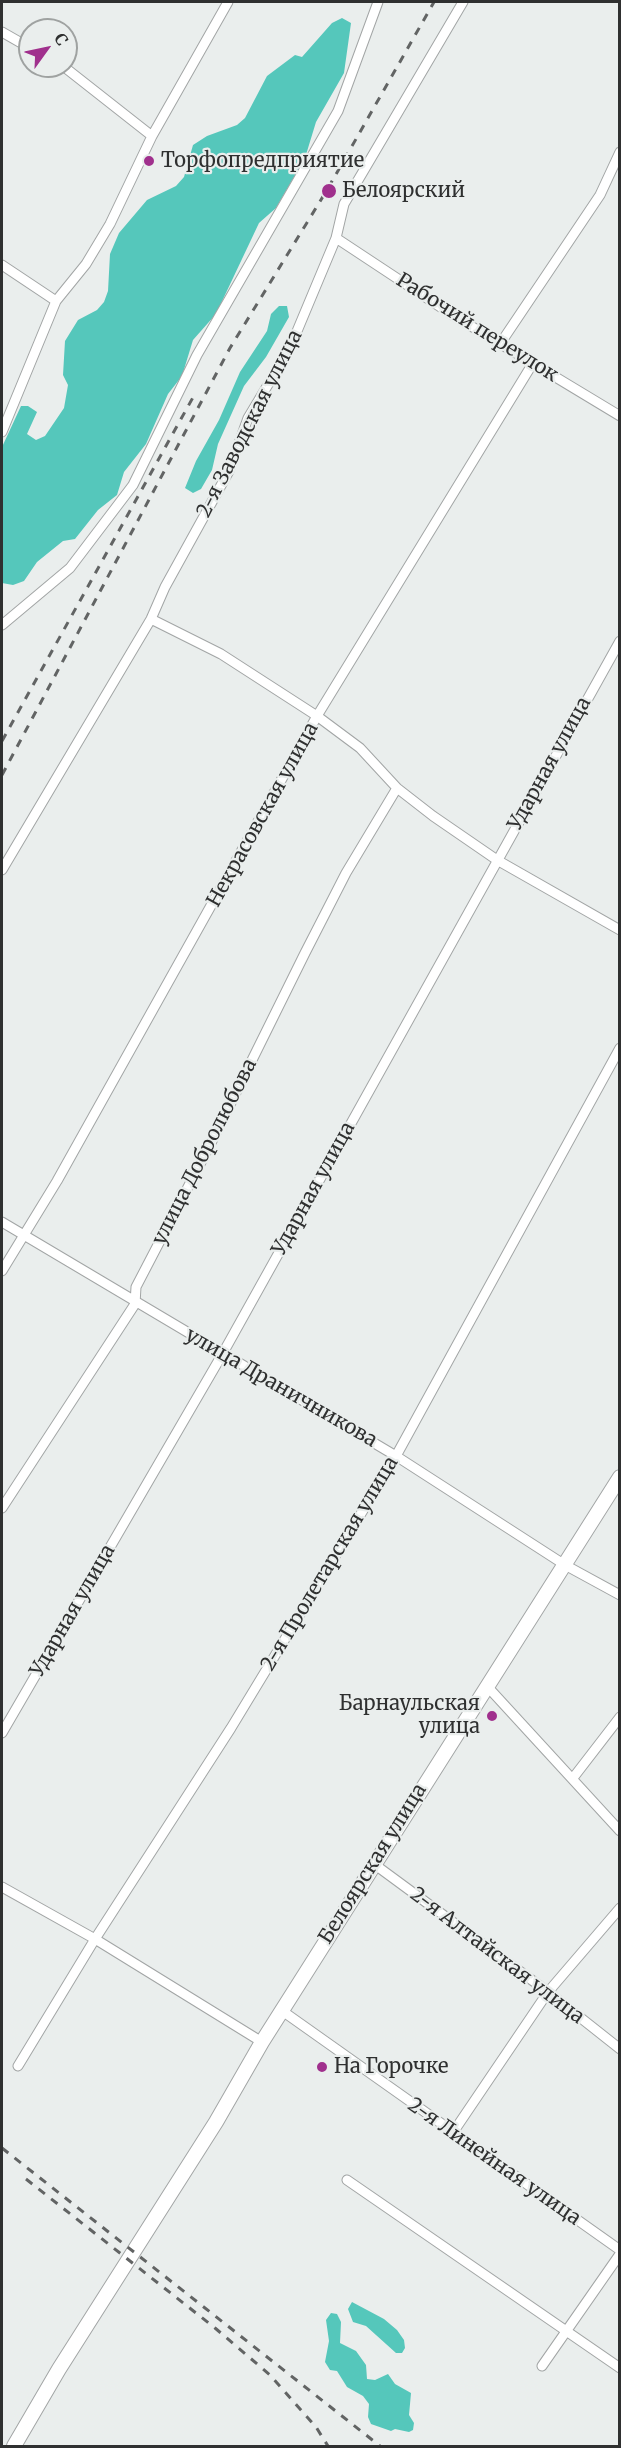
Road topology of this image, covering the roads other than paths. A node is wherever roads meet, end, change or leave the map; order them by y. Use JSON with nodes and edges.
{"nodes":[{"id":1,"x":228,"y":2,"type":"edge"},
{"id":2,"x":378,"y":2,"type":"edge"},
{"id":3,"x":463,"y":2,"type":"edge"},
{"id":4,"x":2,"y":32,"type":"edge"},
{"id":5,"x":18,"y":41,"type":"edge"},
{"id":6,"x":78,"y":78,"type":"edge"},
{"id":7,"x":152,"y":136,"type":"junction"},
{"id":8,"x":620,"y":152,"type":"edge"},
{"id":9,"x":336,"y":238,"type":"junction"},
{"id":10,"x":2,"y":265,"type":"edge"},
{"id":11,"x":56,"y":301,"type":"junction"},
{"id":12,"x":500,"y":344,"type":"junction"},
{"id":13,"x":533,"y":363,"type":"junction"},
{"id":14,"x":620,"y":416,"type":"edge"},
{"id":15,"x":2,"y":432,"type":"edge"},
{"id":16,"x":151,"y":619,"type":"junction"},
{"id":17,"x":2,"y":625,"type":"edge"},
{"id":18,"x":620,"y":641,"type":"edge"},
{"id":19,"x":317,"y":716,"type":"junction"},
{"id":20,"x":398,"y":788,"type":"junction"},
{"id":21,"x":497,"y":860,"type":"junction"},
{"id":22,"x":2,"y":870,"type":"edge"},
{"id":23,"x":620,"y":930,"type":"edge"},
{"id":24,"x":620,"y":1048,"type":"edge"},
{"id":25,"x":2,"y":1222,"type":"edge"},
{"id":26,"x":23,"y":1236,"type":"junction"},
{"id":27,"x":2,"y":1271,"type":"edge"},
{"id":28,"x":135,"y":1304,"type":"junction"},
{"id":29,"x":223,"y":1353,"type":"junction"},
{"id":30,"x":396,"y":1456,"type":"junction"},
{"id":31,"x":620,"y":1477,"type":"edge"},
{"id":32,"x":2,"y":1508,"type":"edge"},
{"id":33,"x":565,"y":1565,"type":"junction"},
{"id":34,"x":620,"y":1595,"type":"edge"},
{"id":35,"x":486,"y":1684,"type":"junction"},
{"id":36,"x":620,"y":1717,"type":"edge"},
{"id":37,"x":2,"y":1733,"type":"edge"},
{"id":38,"x":573,"y":1778,"type":"junction"},
{"id":39,"x":620,"y":1831,"type":"edge"},
{"id":40,"x":374,"y":1864,"type":"junction"},
{"id":41,"x":2,"y":1887,"type":"edge"},
{"id":42,"x":620,"y":1908,"type":"edge"},
{"id":43,"x":95,"y":1939,"type":"junction"},
{"id":44,"x":548,"y":1992,"type":"junction"},
{"id":45,"x":281,"y":2010,"type":"junction"},
{"id":46,"x":262,"y":2042,"type":"junction"},
{"id":47,"x":620,"y":2049,"type":"edge"},
{"id":48,"x":18,"y":2066,"type":"dead end"},
{"id":49,"x":454,"y":2132,"type":"junction"},
{"id":50,"x":347,"y":2180,"type":"dead end"},
{"id":51,"x":620,"y":2252,"type":"edge"},
{"id":52,"x":566,"y":2331,"type":"junction"},
{"id":53,"x":542,"y":2366,"type":"dead end"},
{"id":54,"x":620,"y":2368,"type":"edge"},
{"id":55,"x":14,"y":2446,"type":"edge"}],
"edges":[{"from":1,"to":7,"type":"street"},
{"from":2,"to":17,"type":"street"},
{"from":3,"to":9,"type":"street","name":"2-я Заводская улица"},
{"from":4,"to":5,"type":"street"},
{"from":6,"to":7,"type":"street"},
{"from":7,"to":11,"type":"street"},
{"from":8,"to":12,"type":"street"},
{"from":9,"to":12,"type":"street","name":"Рабочий переулок"},
{"from":9,"to":16,"type":"street","name":"2-я Заводская улица"},
{"from":10,"to":11,"type":"street"},
{"from":11,"to":15,"type":"street"},
{"from":12,"to":13,"type":"street","name":"Рабочий переулок"},
{"from":13,"to":14,"type":"street","name":"Рабочий переулок"},
{"from":13,"to":19,"type":"street","name":"Некрасовская улица"},
{"from":16,"to":19,"type":"street"},
{"from":16,"to":22,"type":"street","name":"2-я Заводская улица"},
{"from":18,"to":21,"type":"street","name":"Ударная улица"},
{"from":19,"to":20,"type":"street"},
{"from":19,"to":26,"type":"street","name":"Некрасовская улица"},
{"from":20,"to":21,"type":"street"},
{"from":20,"to":28,"type":"street","name":"улица Добролюбова"},
{"from":21,"to":23,"type":"street"},
{"from":21,"to":29,"type":"street","name":"Ударная улица"},
{"from":24,"to":30,"type":"street","name":"2-я Пролетарская улица"},
{"from":25,"to":26,"type":"street","name":"улица Драничникова"},
{"from":26,"to":27,"type":"street","name":"Некрасовская улица"},
{"from":26,"to":28,"type":"street","name":"улица Драничникова"},
{"from":28,"to":29,"type":"street","name":"улица Драничникова"},
{"from":28,"to":32,"type":"street","name":"улица Добролюбова"},
{"from":29,"to":30,"type":"street","name":"улица Драничникова"},
{"from":29,"to":37,"type":"street","name":"Ударная улица"},
{"from":30,"to":33,"type":"street","name":"улица Драничникова"},
{"from":30,"to":43,"type":"street","name":"2-я Пролетарская улица"},
{"from":31,"to":33,"type":"street","name":"Белоярская улица"},
{"from":33,"to":34,"type":"street","name":"улица Драничникова"},
{"from":33,"to":35,"type":"street","name":"Белоярская улица"},
{"from":35,"to":38,"type":"street"},
{"from":35,"to":40,"type":"street","name":"Белоярская улица"},
{"from":36,"to":38,"type":"street"},
{"from":38,"to":39,"type":"street"},
{"from":40,"to":44,"type":"street","name":"2-я Алтайская улица"},
{"from":40,"to":45,"type":"street","name":"Белоярская улица"},
{"from":41,"to":43,"type":"street"},
{"from":42,"to":44,"type":"street"},
{"from":43,"to":46,"type":"street"},
{"from":43,"to":48,"type":"street","name":"2-я Пролетарская улица"},
{"from":44,"to":47,"type":"street","name":"2-я Алтайская улица"},
{"from":44,"to":49,"type":"street"},
{"from":45,"to":46,"type":"street","name":"Белоярская улица"},
{"from":45,"to":49,"type":"street","name":"2-я Линейная улица"},
{"from":46,"to":55,"type":"street","name":"Белоярская улица"},
{"from":49,"to":51,"type":"street","name":"2-я Линейная улица"},
{"from":50,"to":52,"type":"street"},
{"from":51,"to":52,"type":"street"},
{"from":52,"to":53,"type":"street"},
{"from":52,"to":54,"type":"street"}]}
